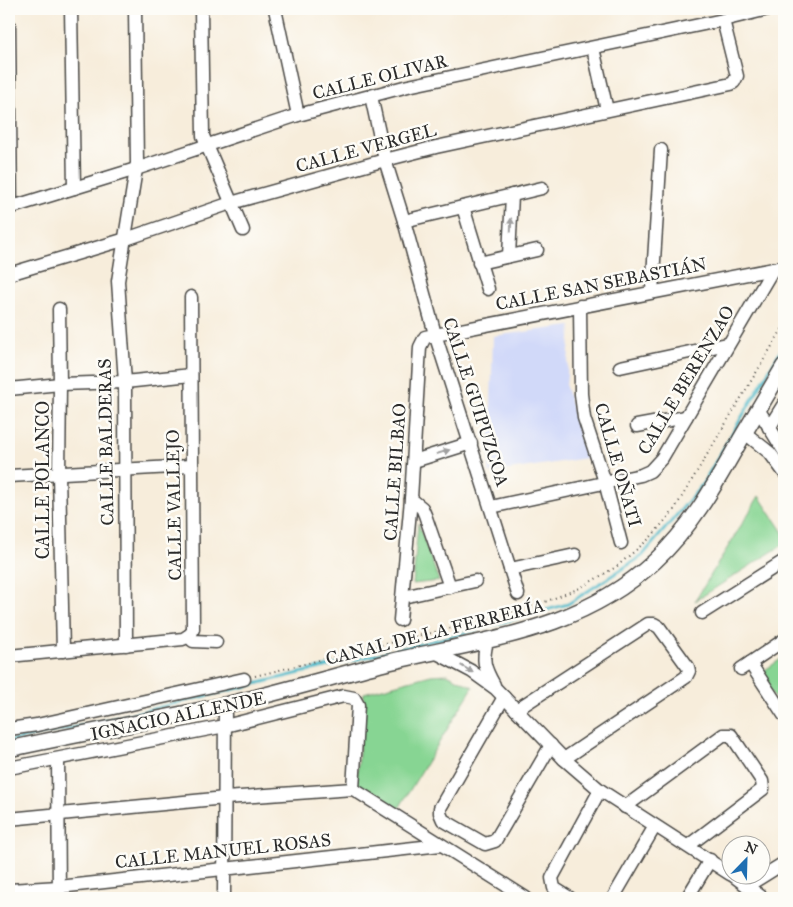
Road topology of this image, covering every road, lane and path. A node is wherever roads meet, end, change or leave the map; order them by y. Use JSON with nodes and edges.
{"nodes":[{"id":1,"x":71,"y":9,"type":"edge"},
{"id":2,"x":135,"y":9,"type":"edge"},
{"id":3,"x":201,"y":9,"type":"edge"},
{"id":4,"x":275,"y":9,"type":"edge"},
{"id":5,"x":768,"y":9,"type":"edge"},
{"id":6,"x":723,"y":20,"type":"junction"},
{"id":7,"x":9,"y":25,"type":"edge"},
{"id":8,"x":593,"y":48,"type":"junction"},
{"id":9,"x":371,"y":96,"type":"junction"},
{"id":10,"x":607,"y":110,"type":"junction"},
{"id":11,"x":298,"y":115,"type":"junction"},
{"id":12,"x":205,"y":145,"type":"junction"},
{"id":13,"x":661,"y":150,"type":"dead end"},
{"id":14,"x":386,"y":160,"type":"junction"},
{"id":15,"x":136,"y":169,"type":"junction"},
{"id":16,"x":74,"y":188,"type":"junction"},
{"id":17,"x":542,"y":188,"type":"dead end"},
{"id":18,"x":512,"y":195,"type":"junction"},
{"id":19,"x":231,"y":202,"type":"junction"},
{"id":20,"x":10,"y":207,"type":"edge"},
{"id":21,"x":463,"y":207,"type":"junction"},
{"id":22,"x":404,"y":221,"type":"junction"},
{"id":23,"x":243,"y":230,"type":"dead end"},
{"id":24,"x":126,"y":239,"type":"junction"},
{"id":25,"x":537,"y":250,"type":"dead end"},
{"id":26,"x":509,"y":256,"type":"junction"},
{"id":27,"x":480,"y":263,"type":"junction"},
{"id":28,"x":779,"y":268,"type":"edge"},
{"id":29,"x":9,"y":274,"type":"edge"},
{"id":30,"x":488,"y":290,"type":"dead end"},
{"id":31,"x":652,"y":292,"type":"junction"},
{"id":32,"x":191,"y":297,"type":"dead end"},
{"id":33,"x":580,"y":306,"type":"junction"},
{"id":34,"x":59,"y":309,"type":"dead end"},
{"id":35,"x":435,"y":334,"type":"junction"},
{"id":36,"x":727,"y":344,"type":"junction"},
{"id":37,"x":784,"y":366,"type":"edge"},
{"id":38,"x":620,"y":368,"type":"dead end"},
{"id":39,"x":190,"y":375,"type":"junction"},
{"id":40,"x":125,"y":382,"type":"junction"},
{"id":41,"x":60,"y":384,"type":"junction"},
{"id":42,"x":9,"y":389,"type":"edge"},
{"id":43,"x":784,"y":404,"type":"edge"},
{"id":44,"x":758,"y":409,"type":"junction"},
{"id":45,"x":686,"y":416,"type":"junction"},
{"id":46,"x":637,"y":426,"type":"dead end"},
{"id":47,"x":770,"y":428,"type":"junction"},
{"id":48,"x":745,"y":433,"type":"junction"},
{"id":49,"x":471,"y":443,"type":"junction"},
{"id":50,"x":784,"y":451,"type":"edge"},
{"id":51,"x":414,"y":461,"type":"junction"},
{"id":52,"x":191,"y":466,"type":"junction"},
{"id":53,"x":124,"y":469,"type":"junction"},
{"id":54,"x":784,"y":472,"type":"edge"},
{"id":55,"x":59,"y":474,"type":"junction"},
{"id":56,"x":9,"y":476,"type":"edge"},
{"id":57,"x":605,"y":482,"type":"junction"},
{"id":58,"x":411,"y":499,"type":"junction"},
{"id":59,"x":491,"y":507,"type":"junction"},
{"id":60,"x":621,"y":542,"type":"dead end"},
{"id":61,"x":575,"y":555,"type":"dead end"},
{"id":62,"x":784,"y":562,"type":"edge"},
{"id":63,"x":510,"y":569,"type":"junction"},
{"id":64,"x":474,"y":581,"type":"dead end"},
{"id":65,"x":450,"y":587,"type":"junction"},
{"id":66,"x":518,"y":594,"type":"dead end"},
{"id":67,"x":403,"y":597,"type":"junction"},
{"id":68,"x":702,"y":613,"type":"dead end"},
{"id":69,"x":400,"y":620,"type":"dead end"},
{"id":70,"x":189,"y":635,"type":"junction"},
{"id":71,"x":784,"y":640,"type":"edge"},
{"id":72,"x":487,"y":641,"type":"junction"},
{"id":73,"x":216,"y":642,"type":"dead end"},
{"id":74,"x":126,"y":645,"type":"junction"},
{"id":75,"x":63,"y":651,"type":"junction"},
{"id":76,"x":435,"y":652,"type":"junction"},
{"id":77,"x":9,"y":656,"type":"edge"},
{"id":78,"x":244,"y":679,"type":"dead end"},
{"id":79,"x":500,"y":693,"type":"junction"},
{"id":80,"x":226,"y":705,"type":"junction"},
{"id":81,"x":516,"y":710,"type":"junction"},
{"id":82,"x":784,"y":715,"type":"edge"},
{"id":83,"x":225,"y":726,"type":"junction"},
{"id":84,"x":9,"y":729,"type":"edge"},
{"id":85,"x":550,"y":745,"type":"junction"},
{"id":86,"x":9,"y":749,"type":"edge"},
{"id":87,"x":58,"y":759,"type":"junction"},
{"id":88,"x":564,"y":759,"type":"junction"},
{"id":89,"x":9,"y":768,"type":"edge"},
{"id":90,"x":353,"y":789,"type":"junction"},
{"id":91,"x":600,"y":790,"type":"junction"},
{"id":92,"x":225,"y":798,"type":"junction"},
{"id":93,"x":625,"y":807,"type":"junction"},
{"id":94,"x":58,"y":814,"type":"junction"},
{"id":95,"x":9,"y":818,"type":"edge"},
{"id":96,"x":656,"y":826,"type":"junction"},
{"id":97,"x":441,"y":845,"type":"junction"},
{"id":98,"x":688,"y":846,"type":"junction"},
{"id":99,"x":710,"y":860,"type":"junction"},
{"id":100,"x":784,"y":863,"type":"edge"},
{"id":101,"x":720,"y":867,"type":"edge"},
{"id":102,"x":224,"y":869,"type":"junction"},
{"id":103,"x":744,"y":884,"type":"edge"},
{"id":104,"x":747,"y":886,"type":"junction"},
{"id":105,"x":9,"y":890,"type":"edge"},
{"id":106,"x":58,"y":893,"type":"edge"},
{"id":107,"x":224,"y":898,"type":"edge"},
{"id":108,"x":526,"y":898,"type":"edge"},
{"id":109,"x":570,"y":898,"type":"edge"},
{"id":110,"x":613,"y":898,"type":"edge"},
{"id":111,"x":687,"y":898,"type":"edge"},
{"id":112,"x":762,"y":898,"type":"edge"}],
"edges":[{"from":1,"to":16,"type":"street"},
{"from":2,"to":15,"type":"street","name":"CALLE BALDERAS"},
{"from":3,"to":12,"type":"street"},
{"from":4,"to":11,"type":"street"},
{"from":5,"to":6,"type":"street","name":"CALLE OLIVAR"},
{"from":6,"to":8,"type":"street","name":"CALLE OLIVAR"},
{"from":6,"to":10,"type":"street","name":"CALLE VERGEL"},
{"from":7,"to":20,"type":"street"},
{"from":8,"to":9,"type":"street","name":"CALLE OLIVAR"},
{"from":8,"to":10,"type":"street"},
{"from":9,"to":11,"type":"street","name":"CALLE OLIVAR"},
{"from":9,"to":14,"type":"street","name":"CALLE GUIPUZCOA"},
{"from":10,"to":14,"type":"street","name":"CALLE VERGEL"},
{"from":11,"to":12,"type":"street","name":"CALLE OLIVAR"},
{"from":12,"to":15,"type":"street","name":"CALLE OLIVAR"},
{"from":12,"to":19,"type":"street"},
{"from":13,"to":31,"type":"street"},
{"from":14,"to":19,"type":"street","name":"CALLE VERGEL"},
{"from":14,"to":22,"type":"street","name":"CALLE GUIPUZCOA"},
{"from":15,"to":16,"type":"street","name":"CALLE OLIVAR"},
{"from":15,"to":24,"type":"street","name":"CALLE BALDERAS"},
{"from":16,"to":20,"type":"street","name":"CALLE OLIVAR"},
{"from":17,"to":18,"type":"street"},
{"from":18,"to":21,"type":"street"},
{"from":26,"to":18,"type":"street","one_way":true},
{"from":19,"to":23,"type":"street"},
{"from":19,"to":24,"type":"street","name":"CALLE VERGEL"},
{"from":21,"to":22,"type":"street"},
{"from":21,"to":27,"type":"street"},
{"from":22,"to":35,"type":"street","name":"CALLE GUIPUZCOA"},
{"from":24,"to":29,"type":"street","name":"CALLE VERGEL"},
{"from":24,"to":40,"type":"street","name":"CALLE BALDERAS"},
{"from":25,"to":26,"type":"street"},
{"from":26,"to":27,"type":"street"},
{"from":27,"to":30,"type":"street"},
{"from":28,"to":31,"type":"street","name":"CALLE SAN SEBASTIÁN"},
{"from":28,"to":36,"type":"street","name":"CALLE BERENZAO"},
{"from":31,"to":33,"type":"street","name":"CALLE SAN SEBASTIÁN"},
{"from":32,"to":39,"type":"street","name":"CALLE VALLEJO"},
{"from":33,"to":35,"type":"street","name":"CALLE SAN SEBASTIÁN"},
{"from":33,"to":57,"type":"street","name":"CALLE OÑATI"},
{"from":34,"to":41,"type":"street","name":"CALLE POLANCO"},
{"from":35,"to":49,"type":"street","name":"CALLE GUIPUZCOA"},
{"from":35,"to":51,"type":"street","name":"CALLE BILBAO"},
{"from":36,"to":38,"type":"street"},
{"from":36,"to":45,"type":"street","name":"CALLE BERENZAO"},
{"from":37,"to":44,"type":"street","name":"CANAL DE LA FERRERÍA"},
{"from":39,"to":40,"type":"street"},
{"from":39,"to":52,"type":"street","name":"CALLE VALLEJO"},
{"from":40,"to":41,"type":"street"},
{"from":40,"to":53,"type":"street","name":"CALLE BALDERAS"},
{"from":41,"to":42,"type":"street"},
{"from":41,"to":55,"type":"street","name":"CALLE POLANCO"},
{"from":43,"to":47,"type":"street"},
{"from":44,"to":47,"type":"street"},
{"from":44,"to":48,"type":"street","name":"CANAL DE LA FERRERÍA"},
{"from":45,"to":46,"type":"street"},
{"from":45,"to":57,"type":"street","name":"CALLE BERENZAO"},
{"from":47,"to":50,"type":"street"},
{"from":48,"to":54,"type":"street"},
{"from":48,"to":72,"type":"street","name":"CANAL DE LA FERRERÍA"},
{"from":51,"to":49,"type":"street","one_way":true},
{"from":49,"to":59,"type":"street","name":"CALLE GUIPUZCOA"},
{"from":51,"to":58,"type":"street","name":"CALLE BILBAO"},
{"from":52,"to":53,"type":"street"},
{"from":52,"to":70,"type":"street","name":"CALLE VALLEJO"},
{"from":53,"to":55,"type":"street"},
{"from":53,"to":74,"type":"street","name":"CALLE BALDERAS"},
{"from":55,"to":56,"type":"street"},
{"from":55,"to":75,"type":"street","name":"CALLE POLANCO"},
{"from":57,"to":59,"type":"street","name":"CALLE BERENZAO"},
{"from":57,"to":60,"type":"street","name":"CALLE OÑATI"},
{"from":58,"to":65,"type":"street"},
{"from":58,"to":67,"type":"street","name":"CALLE BILBAO"},
{"from":59,"to":63,"type":"street","name":"CALLE GUIPUZCOA"},
{"from":61,"to":63,"type":"street"},
{"from":62,"to":68,"type":"street"},
{"from":63,"to":66,"type":"street","name":"CALLE GUIPUZCOA"},
{"from":64,"to":65,"type":"street"},
{"from":65,"to":67,"type":"street"},
{"from":67,"to":69,"type":"street","name":"CALLE BILBAO"},
{"from":70,"to":73,"type":"street"},
{"from":70,"to":74,"type":"street"},
{"from":71,"to":82,"type":"street"},
{"from":72,"to":76,"type":"street","name":"CANAL DE LA FERRERÍA"},
{"from":72,"to":79,"type":"street"},
{"from":74,"to":75,"type":"street"},
{"from":75,"to":77,"type":"street"},
{"from":76,"to":79,"type":"street","one_way":true},
{"from":76,"to":80,"type":"street","name":"CANAL DE LA FERRERÍA"},
{"from":78,"to":84,"type":"street"},
{"from":79,"to":81,"type":"street"},
{"from":79,"to":85,"type":"street"},
{"from":80,"to":83,"type":"street"},
{"from":80,"to":86,"type":"street","name":"CANAL DE LA FERRERÍA"},
{"from":81,"to":85,"type":"street"},
{"from":81,"to":88,"type":"street"},
{"from":83,"to":87,"type":"street","name":"IGNACIO ALLENDE"},
{"from":83,"to":90,"type":"street","name":"IGNACIO ALLENDE"},
{"from":83,"to":92,"type":"street"},
{"from":85,"to":88,"type":"street"},
{"from":87,"to":89,"type":"street","name":"IGNACIO ALLENDE"},
{"from":87,"to":94,"type":"street"},
{"from":88,"to":91,"type":"street"},
{"from":90,"to":92,"type":"street"},
{"from":90,"to":97,"type":"street"},
{"from":91,"to":93,"type":"street"},
{"from":91,"to":109,"type":"street"},
{"from":92,"to":94,"type":"street"},
{"from":92,"to":102,"type":"street"},
{"from":93,"to":96,"type":"street"},
{"from":93,"to":98,"type":"street"},
{"from":94,"to":95,"type":"street"},
{"from":94,"to":106,"type":"street"},
{"from":96,"to":98,"type":"street"},
{"from":96,"to":110,"type":"street"},
{"from":97,"to":102,"type":"street","name":"CALLE MANUEL ROSAS"},
{"from":97,"to":108,"type":"street"},
{"from":98,"to":99,"type":"street"},
{"from":99,"to":101,"type":"street"},
{"from":99,"to":111,"type":"street"},
{"from":100,"to":104,"type":"street"},
{"from":102,"to":106,"type":"street","name":"CALLE MANUEL ROSAS"},
{"from":102,"to":107,"type":"street"},
{"from":103,"to":104,"type":"street"},
{"from":104,"to":112,"type":"street"},
{"from":105,"to":106,"type":"street","name":"CALLE MANUEL ROSAS"}]}
